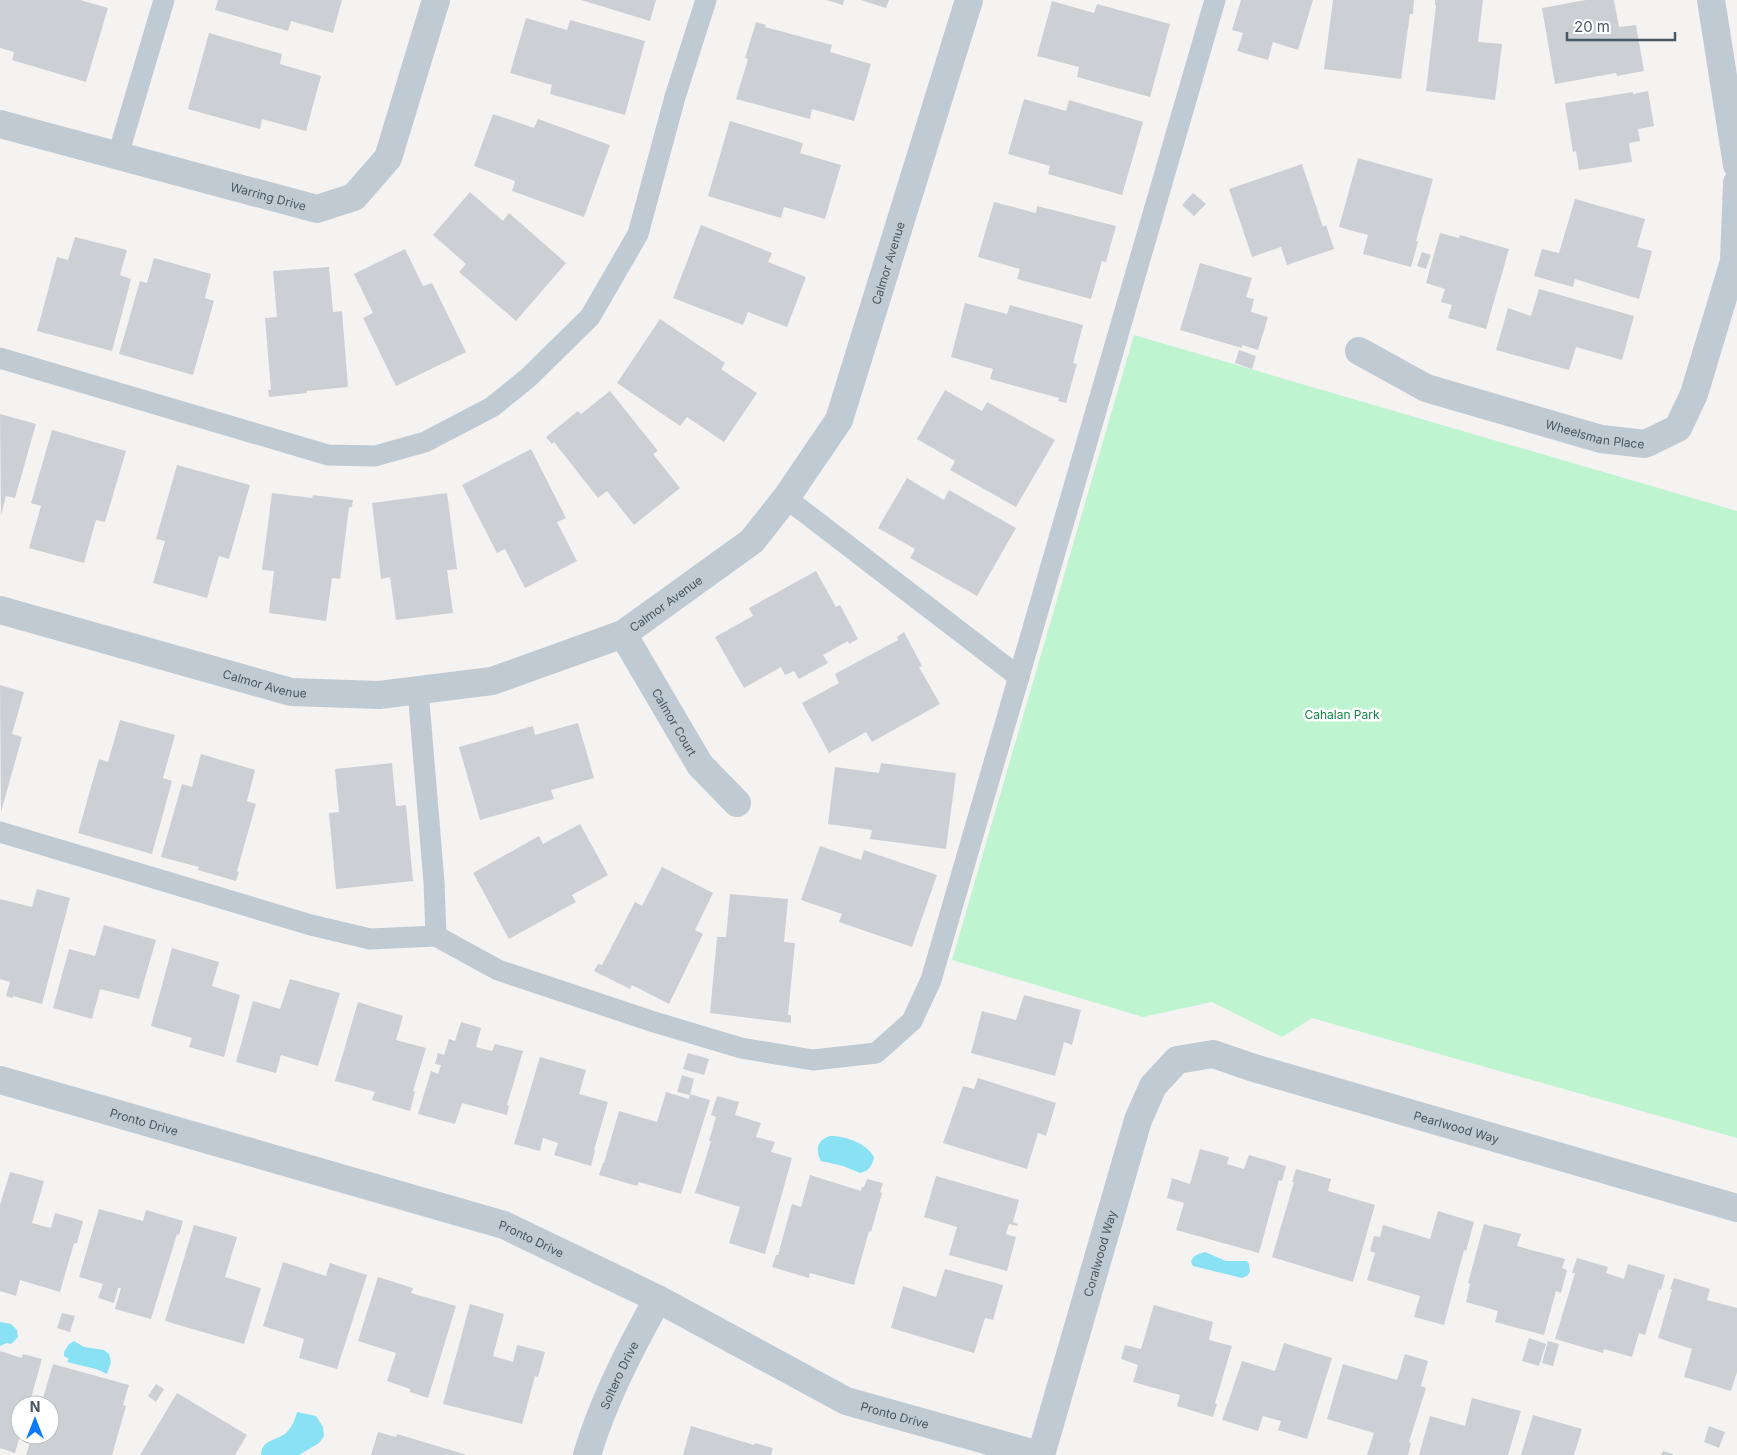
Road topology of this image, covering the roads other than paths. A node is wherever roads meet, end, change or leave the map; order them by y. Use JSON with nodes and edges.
{"nodes":[{"id":1,"x":164,"y":0,"type":"edge"},
{"id":2,"x":436,"y":0,"type":"edge"},
{"id":3,"x":706,"y":0,"type":"edge"},
{"id":4,"x":969,"y":0,"type":"edge"},
{"id":5,"x":1215,"y":0,"type":"edge"},
{"id":6,"x":1711,"y":0,"type":"edge"},
{"id":7,"x":0,"y":124,"type":"edge"},
{"id":8,"x":118,"y":155,"type":"junction"},
{"id":9,"x":1737,"y":165,"type":"edge"},
{"id":10,"x":1737,"y":183,"type":"edge"},
{"id":11,"x":1359,"y":352,"type":"dead end"},
{"id":12,"x":0,"y":358,"type":"edge"},
{"id":13,"x":786,"y":498,"type":"junction"},
{"id":14,"x":0,"y":610,"type":"edge"},
{"id":15,"x":623,"y":634,"type":"junction"},
{"id":16,"x":1019,"y":677,"type":"junction"},
{"id":17,"x":418,"y":690,"type":"junction"},
{"id":18,"x":737,"y":803,"type":"dead end"},
{"id":19,"x":0,"y":832,"type":"edge"},
{"id":20,"x":436,"y":936,"type":"junction"},
{"id":21,"x":1176,"y":1060,"type":"joint"},
{"id":22,"x":0,"y":1080,"type":"edge"},
{"id":23,"x":1737,"y":1208,"type":"edge"},
{"id":24,"x":658,"y":1299,"type":"junction"},
{"id":25,"x":587,"y":1455,"type":"edge"},
{"id":26,"x":1040,"y":1455,"type":"edge"}],
"edges":[{"from":1,"to":8,"type":"lane"},
{"from":2,"to":8,"type":"street","name":"Warring Drive"},
{"from":3,"to":12,"type":"lane"},
{"from":4,"to":13,"type":"street","name":"Calmor Avenue"},
{"from":5,"to":16,"type":"lane"},
{"from":6,"to":9,"type":"street"},
{"from":7,"to":8,"type":"street","name":"Warring Drive"},
{"from":10,"to":11,"type":"street","name":"Wheelsman Place"},
{"from":13,"to":15,"type":"street","name":"Calmor Avenue"},
{"from":13,"to":16,"type":"lane"},
{"from":14,"to":17,"type":"street","name":"Calmor Avenue"},
{"from":15,"to":17,"type":"street","name":"Calmor Avenue"},
{"from":15,"to":18,"type":"street","name":"Calmor Court"},
{"from":16,"to":20,"type":"lane"},
{"from":17,"to":20,"type":"lane"},
{"from":19,"to":20,"type":"lane"},
{"from":21,"to":23,"type":"street","name":"Pearlwood Way"},
{"from":21,"to":26,"type":"street","name":"Coralwood Way"},
{"from":22,"to":24,"type":"street","name":"Pronto Drive"},
{"from":24,"to":25,"type":"street","name":"Soltero Drive"},
{"from":24,"to":26,"type":"street","name":"Pronto Drive"}]}
